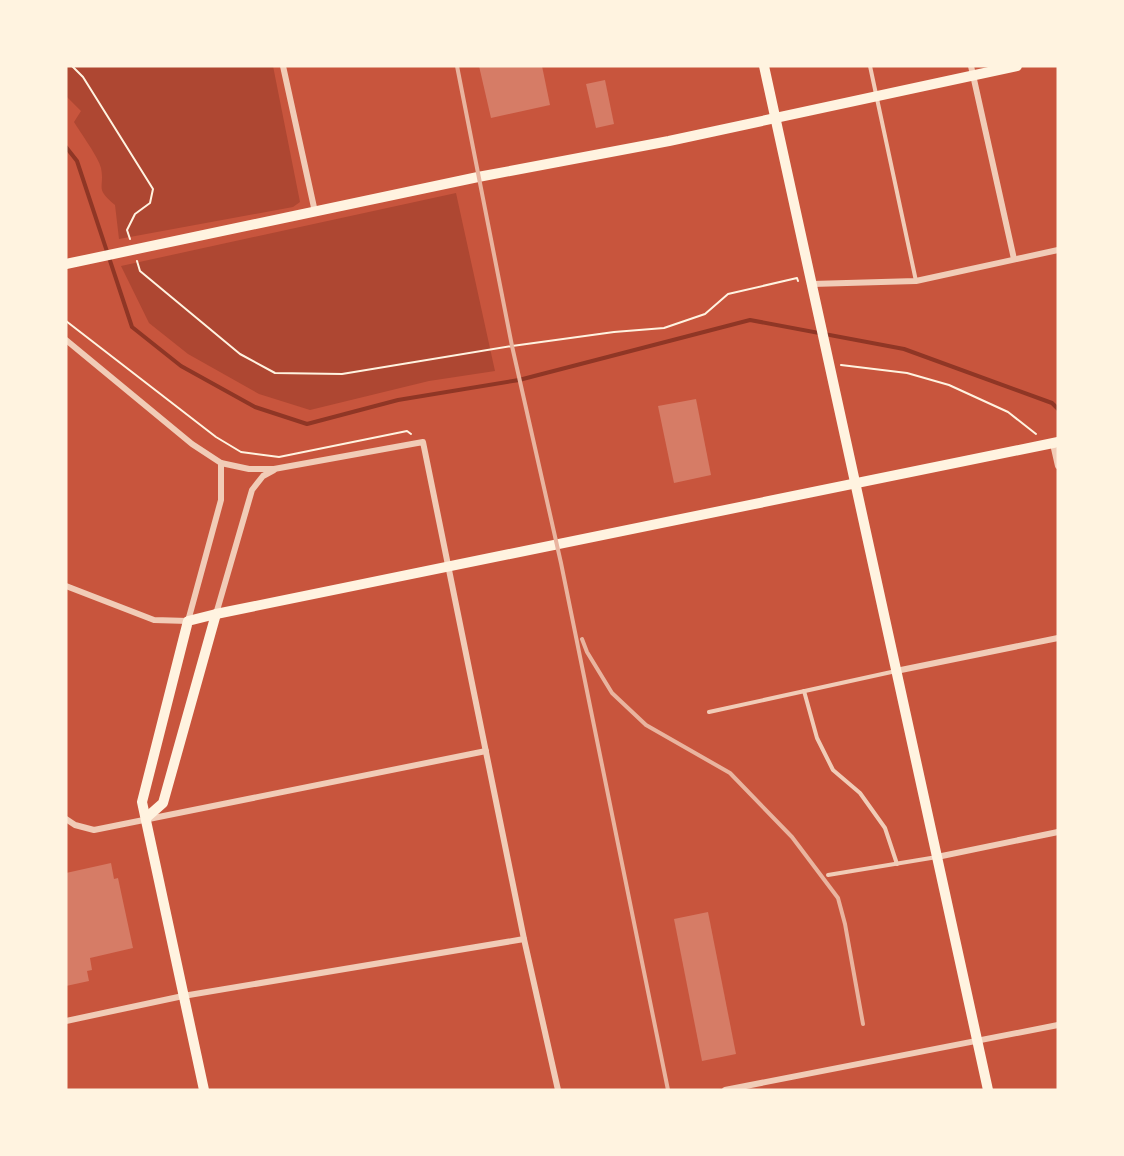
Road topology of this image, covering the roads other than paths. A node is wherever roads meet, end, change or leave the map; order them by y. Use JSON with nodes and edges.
{"nodes":[{"id":1,"x":283,"y":66,"type":"edge"},
{"id":2,"x":764,"y":66,"type":"edge"},
{"id":3,"x":870,"y":66,"type":"edge"},
{"id":4,"x":1017,"y":66,"type":"edge"},
{"id":5,"x":972,"y":71,"type":"edge"},
{"id":6,"x":876,"y":96,"type":"junction"},
{"id":7,"x":775,"y":118,"type":"junction"},
{"id":8,"x":315,"y":212,"type":"junction"},
{"id":9,"x":1058,"y":250,"type":"edge"},
{"id":10,"x":1014,"y":260,"type":"junction"},
{"id":11,"x":67,"y":264,"type":"edge"},
{"id":12,"x":916,"y":281,"type":"junction"},
{"id":13,"x":813,"y":290,"type":"junction"},
{"id":14,"x":66,"y":340,"type":"edge"},
{"id":15,"x":1056,"y":443,"type":"edge"},
{"id":16,"x":221,"y":463,"type":"junction"},
{"id":17,"x":1058,"y":466,"type":"edge"},
{"id":18,"x":274,"y":469,"type":"junction"},
{"id":19,"x":856,"y":484,"type":"junction"},
{"id":20,"x":448,"y":567,"type":"junction"},
{"id":21,"x":66,"y":586,"type":"edge"},
{"id":22,"x":216,"y":614,"type":"junction"},
{"id":23,"x":188,"y":621,"type":"junction"},
{"id":24,"x":1058,"y":638,"type":"edge"},
{"id":25,"x":896,"y":671,"type":"junction"},
{"id":26,"x":804,"y":691,"type":"junction"},
{"id":27,"x":709,"y":712,"type":"dead end"},
{"id":28,"x":486,"y":751,"type":"junction"},
{"id":29,"x":146,"y":818,"type":"junction"},
{"id":30,"x":66,"y":819,"type":"edge"},
{"id":31,"x":1058,"y":832,"type":"edge"},
{"id":32,"x":937,"y":857,"type":"junction"},
{"id":33,"x":897,"y":864,"type":"junction"},
{"id":34,"x":828,"y":875,"type":"dead end"},
{"id":35,"x":524,"y":939,"type":"junction"},
{"id":36,"x":183,"y":996,"type":"junction"},
{"id":37,"x":66,"y":1021,"type":"edge"},
{"id":38,"x":1058,"y":1025,"type":"edge"},
{"id":39,"x":977,"y":1041,"type":"junction"},
{"id":40,"x":204,"y":1090,"type":"edge"},
{"id":41,"x":558,"y":1090,"type":"edge"},
{"id":42,"x":725,"y":1090,"type":"edge"},
{"id":43,"x":988,"y":1090,"type":"edge"}],
"edges":[{"from":1,"to":8,"type":"street"},
{"from":2,"to":7,"type":"main road"},
{"from":3,"to":6,"type":"lane"},
{"from":4,"to":5,"type":"main road"},
{"from":5,"to":6,"type":"main road"},
{"from":5,"to":10,"type":"street"},
{"from":6,"to":7,"type":"main road"},
{"from":6,"to":12,"type":"lane"},
{"from":7,"to":8,"type":"main road"},
{"from":7,"to":13,"type":"main road"},
{"from":8,"to":11,"type":"main road"},
{"from":9,"to":10,"type":"street"},
{"from":10,"to":12,"type":"street"},
{"from":12,"to":13,"type":"street"},
{"from":13,"to":19,"type":"main road"},
{"from":14,"to":16,"type":"street"},
{"from":15,"to":17,"type":"street"},
{"from":15,"to":19,"type":"main road"},
{"from":16,"to":18,"type":"street"},
{"from":16,"to":23,"type":"street"},
{"from":18,"to":20,"type":"street"},
{"from":18,"to":22,"type":"street"},
{"from":19,"to":20,"type":"main road"},
{"from":19,"to":25,"type":"main road"},
{"from":20,"to":22,"type":"main road"},
{"from":20,"to":28,"type":"street"},
{"from":21,"to":23,"type":"street"},
{"from":22,"to":23,"type":"main road"},
{"from":22,"to":29,"type":"main road"},
{"from":23,"to":29,"type":"main road"},
{"from":24,"to":25,"type":"street"},
{"from":25,"to":26,"type":"lane"},
{"from":25,"to":32,"type":"main road"},
{"from":26,"to":27,"type":"lane"},
{"from":26,"to":33,"type":"lane"},
{"from":28,"to":29,"type":"street"},
{"from":28,"to":35,"type":"street"},
{"from":29,"to":30,"type":"street"},
{"from":29,"to":36,"type":"main road"},
{"from":31,"to":32,"type":"street"},
{"from":32,"to":33,"type":"lane"},
{"from":32,"to":39,"type":"main road"},
{"from":33,"to":34,"type":"lane"},
{"from":35,"to":36,"type":"street"},
{"from":35,"to":41,"type":"street"},
{"from":36,"to":37,"type":"street"},
{"from":36,"to":40,"type":"main road"},
{"from":38,"to":39,"type":"street"},
{"from":39,"to":42,"type":"street"},
{"from":39,"to":43,"type":"main road"}]}
